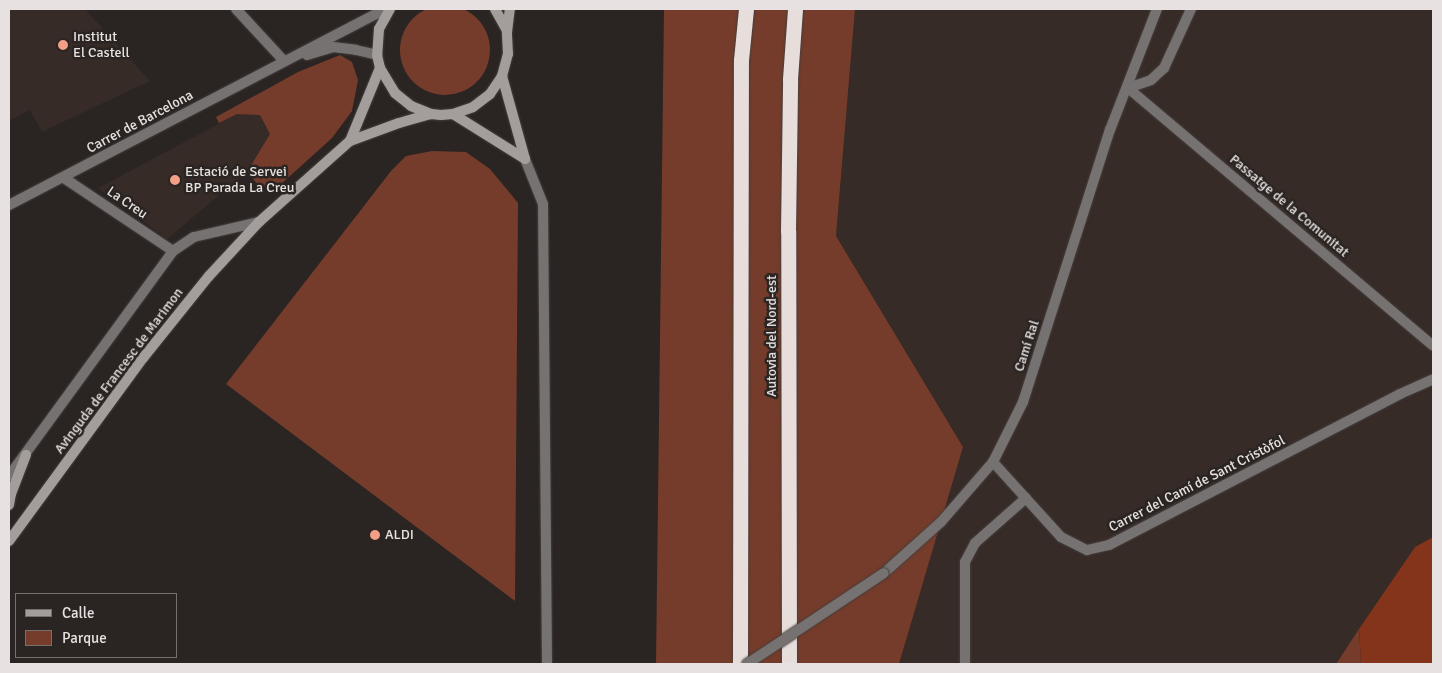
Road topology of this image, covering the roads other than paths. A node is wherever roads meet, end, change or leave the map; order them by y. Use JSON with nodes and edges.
{"nodes":[{"id":1,"x":236,"y":9,"type":"edge"},
{"id":2,"x":388,"y":9,"type":"edge"},
{"id":3,"x":495,"y":9,"type":"edge"},
{"id":4,"x":510,"y":9,"type":"edge"},
{"id":5,"x":746,"y":9,"type":"edge"},
{"id":6,"x":795,"y":9,"type":"edge"},
{"id":7,"x":1157,"y":9,"type":"edge"},
{"id":8,"x":1191,"y":9,"type":"edge"},
{"id":9,"x":507,"y":32,"type":"junction"},
{"id":10,"x":377,"y":56,"type":"junction"},
{"id":11,"x":284,"y":61,"type":"junction"},
{"id":12,"x":380,"y":68,"type":"junction"},
{"id":13,"x":502,"y":76,"type":"junction"},
{"id":14,"x":1128,"y":88,"type":"junction"},
{"id":15,"x":431,"y":114,"type":"junction"},
{"id":16,"x":453,"y":114,"type":"junction"},
{"id":17,"x":350,"y":141,"type":"junction"},
{"id":18,"x":525,"y":159,"type":"junction"},
{"id":19,"x":64,"y":178,"type":"junction"},
{"id":20,"x":9,"y":206,"type":"edge"},
{"id":21,"x":259,"y":222,"type":"junction"},
{"id":22,"x":173,"y":251,"type":"junction"},
{"id":23,"x":1433,"y":346,"type":"edge"},
{"id":24,"x":1433,"y":379,"type":"edge"},
{"id":25,"x":26,"y":455,"type":"junction"},
{"id":26,"x":993,"y":462,"type":"junction"},
{"id":27,"x":9,"y":476,"type":"edge"},
{"id":28,"x":1026,"y":498,"type":"junction"},
{"id":29,"x":9,"y":506,"type":"edge"},
{"id":30,"x":9,"y":541,"type":"edge"},
{"id":31,"x":546,"y":664,"type":"edge"},
{"id":32,"x":740,"y":664,"type":"edge"},
{"id":33,"x":747,"y":664,"type":"edge"},
{"id":34,"x":788,"y":664,"type":"edge"},
{"id":35,"x":965,"y":664,"type":"edge"}],
"edges":[{"from":1,"to":11,"type":"street"},
{"from":2,"to":10,"type":"main road"},
{"from":2,"to":11,"type":"street","name":"Carrer de Barcelona"},
{"from":3,"to":9,"type":"main road"},
{"from":4,"to":9,"type":"main road"},
{"from":5,"to":32,"type":"highway"},
{"from":6,"to":34,"type":"highway","name":"Autovia del Nord-est"},
{"from":7,"to":14,"type":"street","name":"Camí Ral"},
{"from":8,"to":14,"type":"street"},
{"from":9,"to":13,"type":"main road"},
{"from":10,"to":11,"type":"street","name":"Carrer de Barcelona"},
{"from":10,"to":12,"type":"main road"},
{"from":11,"to":19,"type":"street","name":"Carrer de Barcelona"},
{"from":12,"to":15,"type":"main road"},
{"from":12,"to":17,"type":"main road"},
{"from":13,"to":16,"type":"main road"},
{"from":13,"to":18,"type":"main road"},
{"from":14,"to":23,"type":"street","name":"Passatge de la Comunitat"},
{"from":14,"to":26,"type":"street","name":"Camí Ral"},
{"from":15,"to":16,"type":"main road"},
{"from":15,"to":17,"type":"main road"},
{"from":16,"to":18,"type":"main road"},
{"from":17,"to":21,"type":"main road","name":"Avinguda de Francesc de Marimon"},
{"from":18,"to":31,"type":"street"},
{"from":19,"to":20,"type":"street","name":"Carrer de Barcelona"},
{"from":19,"to":22,"type":"street","name":"La Creu"},
{"from":21,"to":22,"type":"street","name":"Avinguda de Francesc de Marimon"},
{"from":21,"to":30,"type":"main road","name":"Avinguda de Francesc de Marimon"},
{"from":22,"to":25,"type":"street","name":"Avinguda de Francesc de Marimon"},
{"from":24,"to":28,"type":"street","name":"Carrer del Camí de Sant Cristòfol"},
{"from":25,"to":27,"type":"street","name":"Avinguda de Francesc de Marimon"},
{"from":25,"to":29,"type":"main road"},
{"from":26,"to":28,"type":"street","name":"Carrer del Camí de Sant Cristòfol"},
{"from":26,"to":33,"type":"street","name":"Camí Ral","bridge":true},
{"from":28,"to":35,"type":"street"}]}
